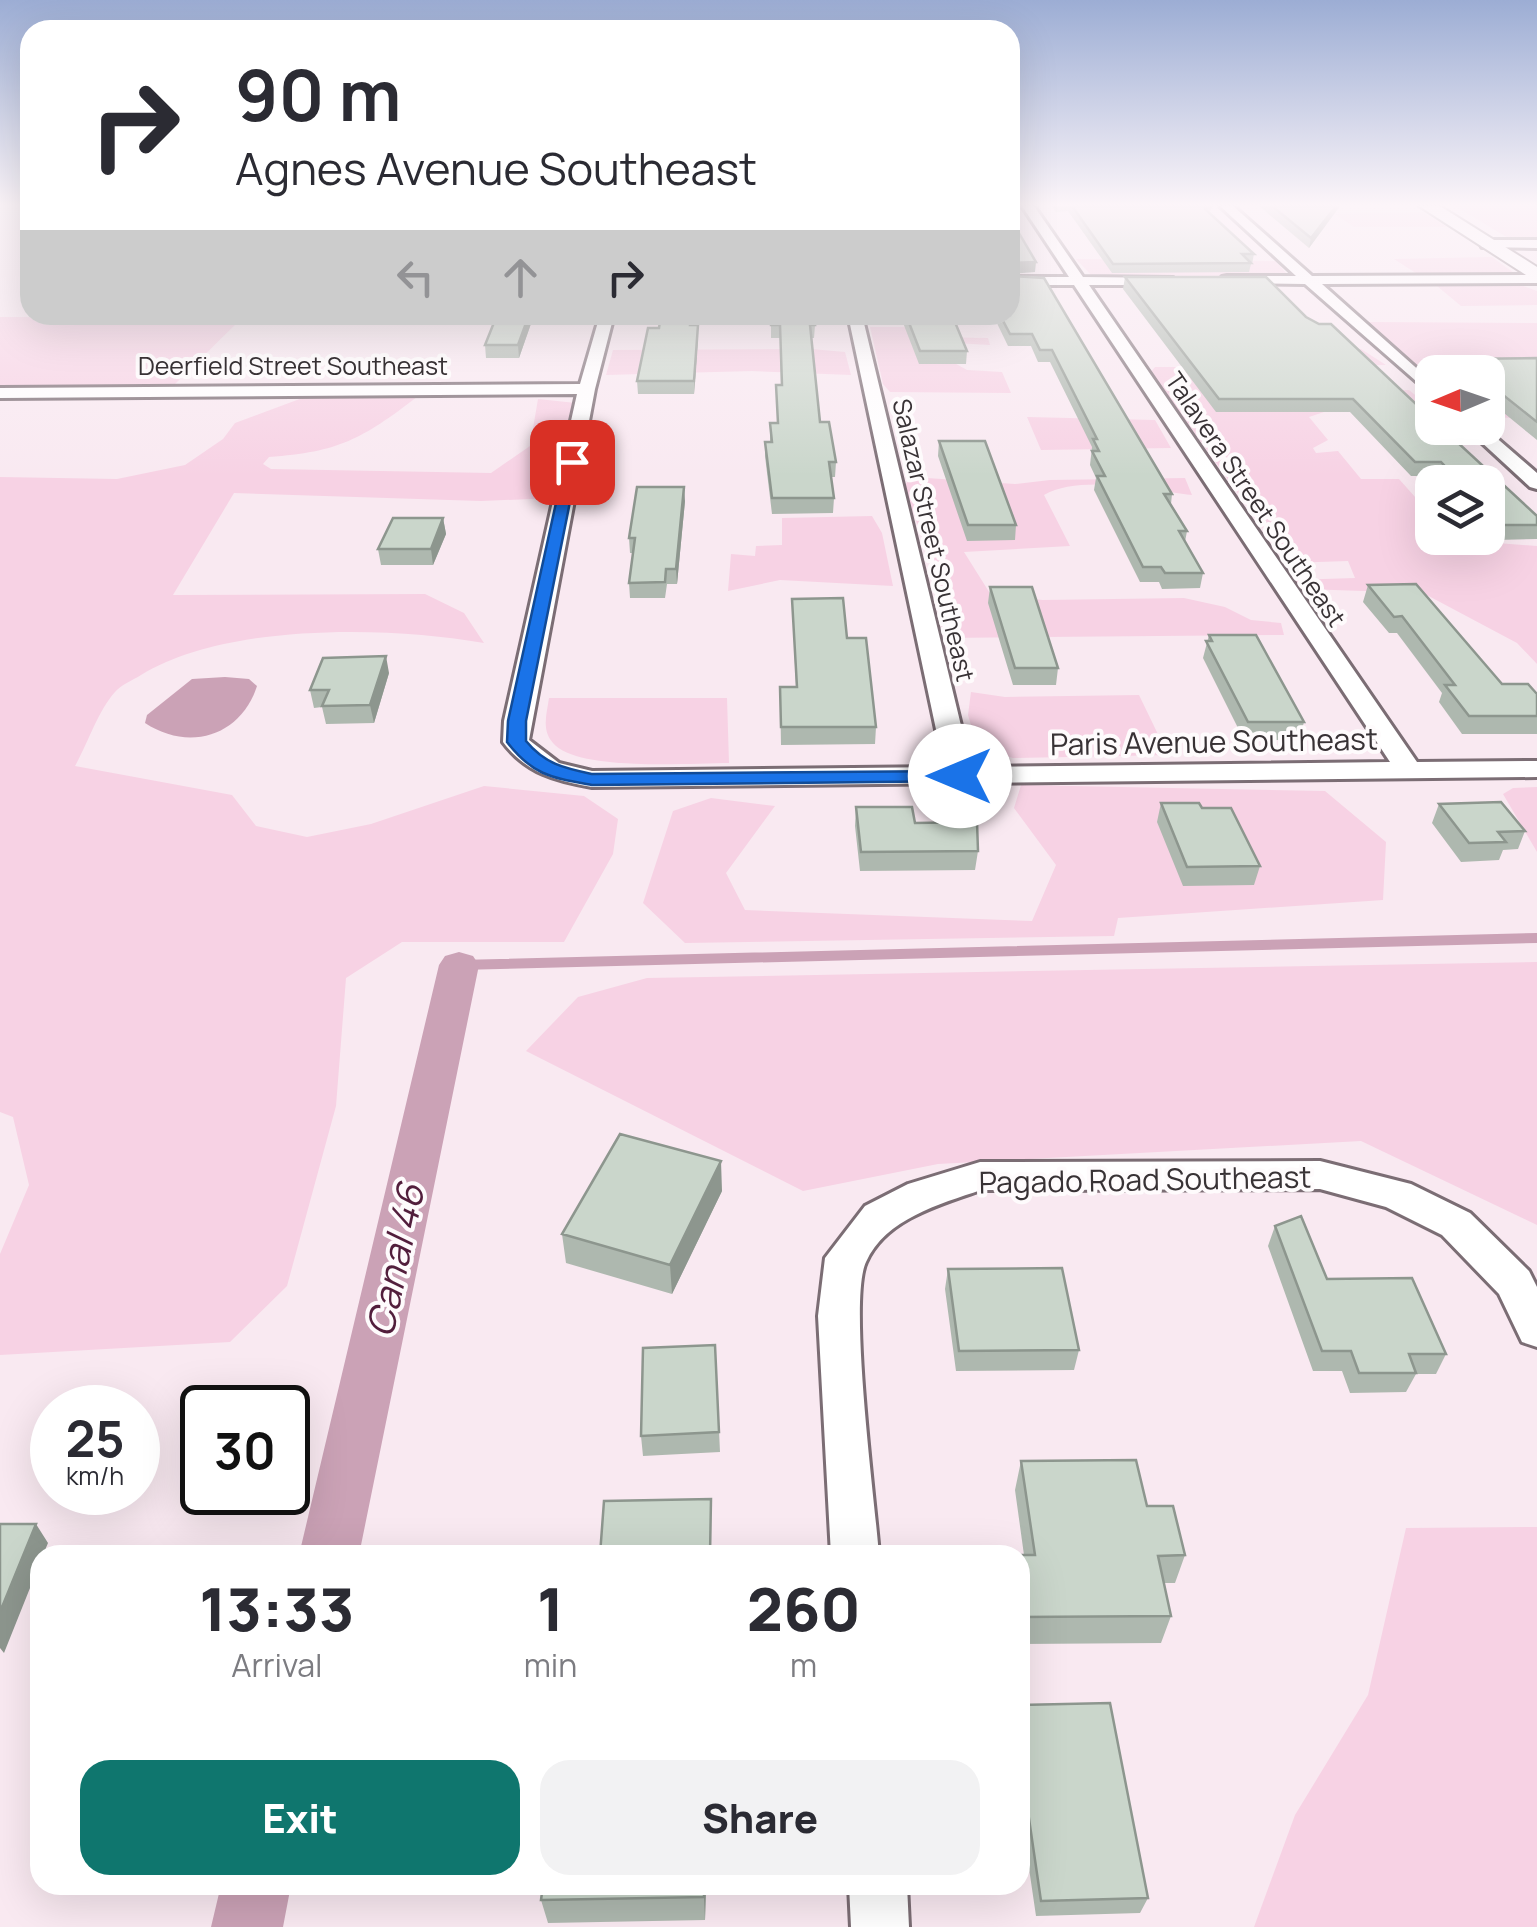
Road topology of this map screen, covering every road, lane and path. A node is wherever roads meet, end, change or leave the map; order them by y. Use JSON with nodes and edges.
{"nodes":[{"id":1,"x":1089,"y":296,"type":"edge"},
{"id":2,"x":1327,"y":296,"type":"edge"},
{"id":3,"x":604,"y":325,"type":"edge"},
{"id":4,"x":857,"y":325,"type":"edge"},
{"id":5,"x":1415,"y":375,"type":"edge"},
{"id":6,"x":587,"y":388,"type":"junction"},
{"id":7,"x":0,"y":392,"type":"edge"},
{"id":8,"x":1494,"y":445,"type":"edge"},
{"id":9,"x":1537,"y":483,"type":"edge"},
{"id":10,"x":1537,"y":769,"type":"edge"},
{"id":11,"x":1409,"y":770,"type":"junction"},
{"id":12,"x":960,"y":776,"type":"junction"},
{"id":13,"x":1537,"y":1328,"type":"edge"},
{"id":14,"x":854,"y":1545,"type":"edge"},
{"id":15,"x":878,"y":1895,"type":"edge"},
{"id":16,"x":880,"y":1927,"type":"edge"}],
"edges":[{"from":1,"to":11,"type":"street","name":"Talavera Street Southeast"},
{"from":2,"to":5,"type":"street"},
{"from":3,"to":6,"type":"street"},
{"from":4,"to":12,"type":"street","name":"Salazar Street Southeast"},
{"from":6,"to":7,"type":"street","name":"Deerfield Street Southeast"},
{"from":6,"to":12,"type":"street","name":"Paris Avenue Southeast"},
{"from":8,"to":9,"type":"street"},
{"from":10,"to":11,"type":"street","name":"Paris Avenue Southeast"},
{"from":11,"to":12,"type":"street","name":"Paris Avenue Southeast"},
{"from":13,"to":14,"type":"street","name":"Pagado Road Southeast"},
{"from":15,"to":16,"type":"street"}]}
